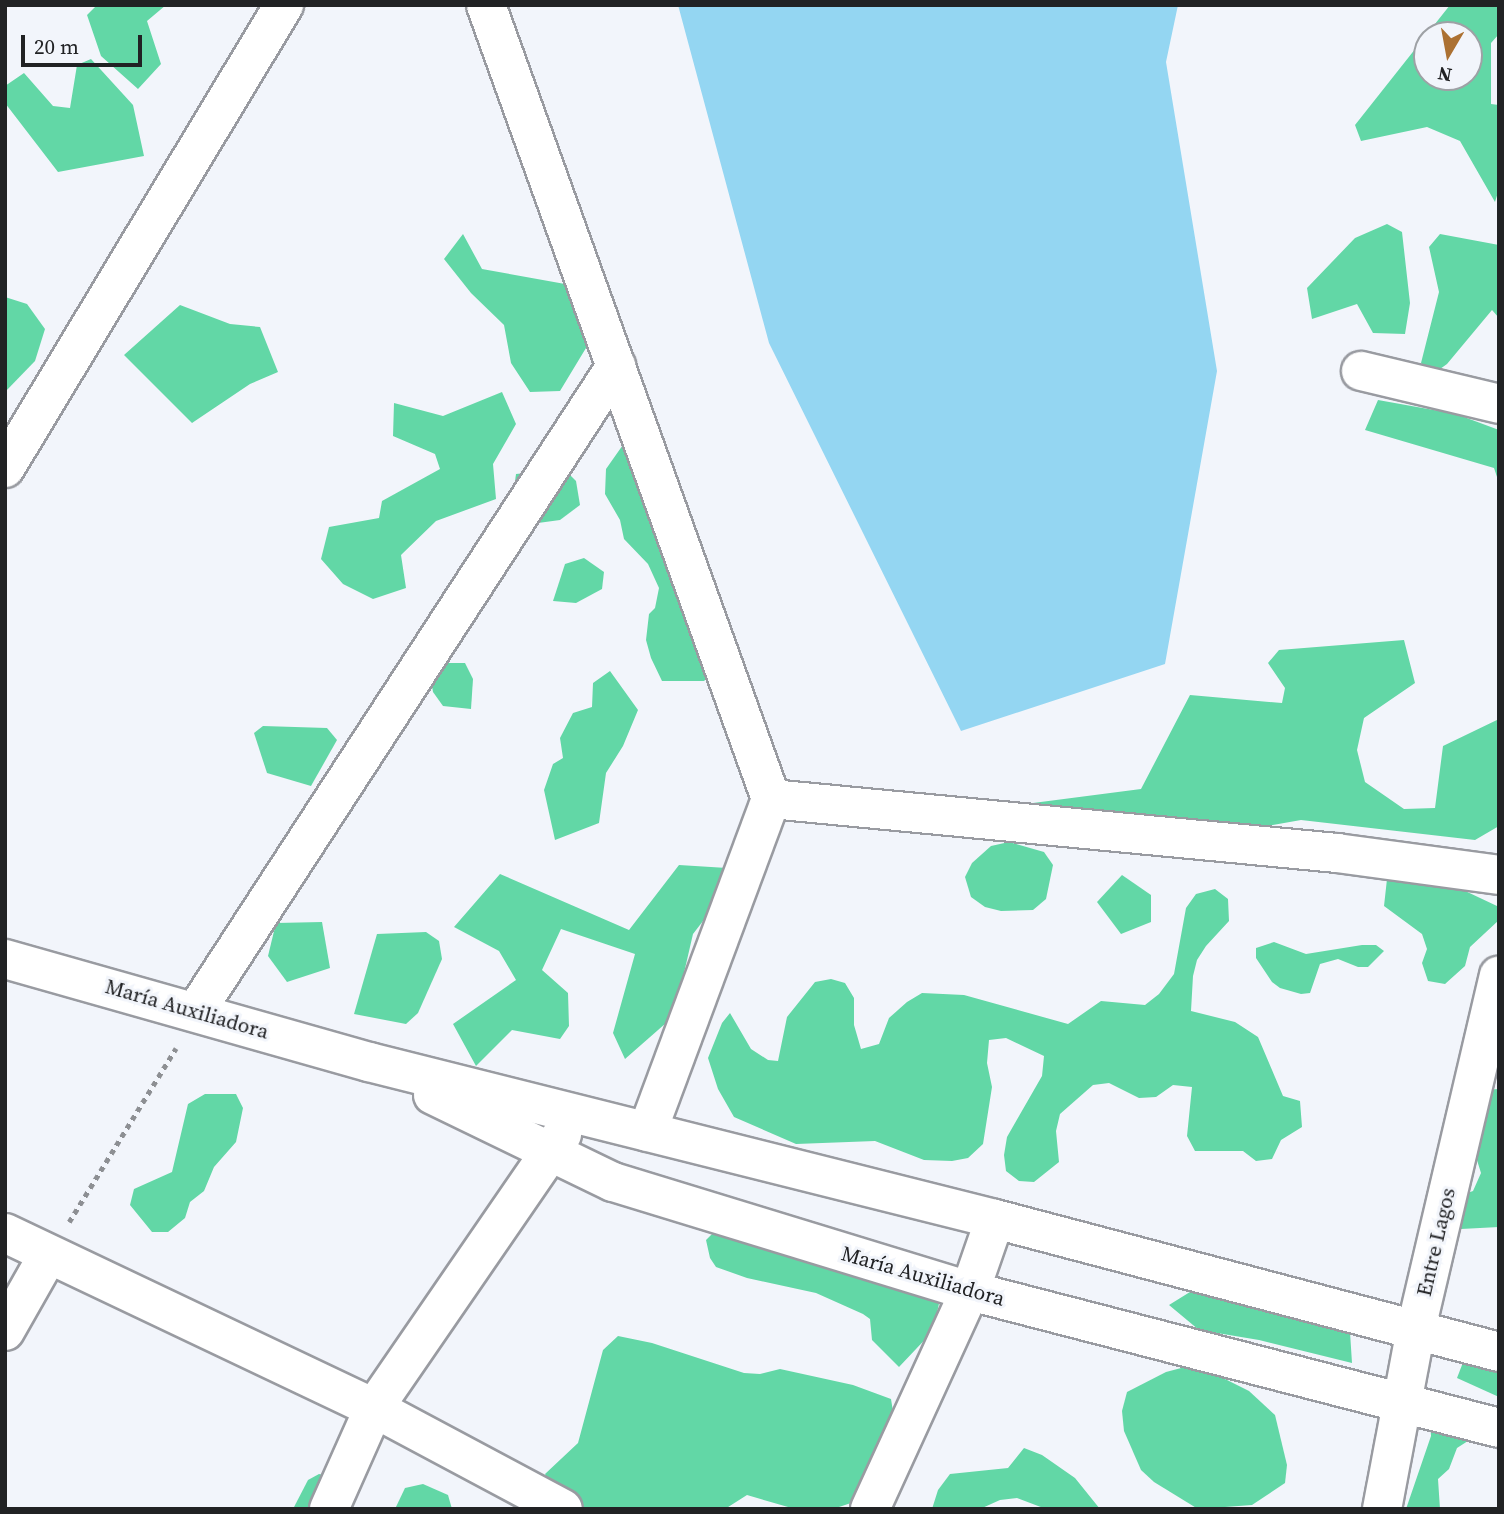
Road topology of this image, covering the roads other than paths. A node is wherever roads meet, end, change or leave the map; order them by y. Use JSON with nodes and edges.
{"nodes":[{"id":1,"x":284,"y":5,"type":"edge"},
{"id":2,"x":486,"y":5,"type":"edge"},
{"id":3,"x":616,"y":366,"type":"junction"},
{"id":4,"x":1361,"y":371,"type":"dead end"},
{"id":5,"x":1499,"y":404,"type":"edge"},
{"id":6,"x":5,"y":468,"type":"edge"},
{"id":7,"x":771,"y":799,"type":"junction"},
{"id":8,"x":1499,"y":874,"type":"edge"},
{"id":9,"x":5,"y":959,"type":"edge"},
{"id":10,"x":1499,"y":976,"type":"edge"},
{"id":11,"x":196,"y":1011,"type":"junction"},
{"id":12,"x":369,"y":1062,"type":"junction"},
{"id":13,"x":575,"y":1115,"type":"junction"},
{"id":14,"x":647,"y":1132,"type":"junction"},
{"id":15,"x":549,"y":1154,"type":"junction"},
{"id":16,"x":995,"y":1219,"type":"junction"},
{"id":17,"x":5,"y":1233,"type":"edge"},
{"id":18,"x":48,"y":1255,"type":"junction"},
{"id":19,"x":970,"y":1291,"type":"junction"},
{"id":20,"x":1416,"y":1329,"type":"junction"},
{"id":21,"x":5,"y":1331,"type":"edge"},
{"id":22,"x":1499,"y":1352,"type":"edge"},
{"id":23,"x":1404,"y":1403,"type":"junction"},
{"id":24,"x":374,"y":1408,"type":"junction"},
{"id":25,"x":1499,"y":1428,"type":"edge"},
{"id":26,"x":329,"y":1509,"type":"edge"},
{"id":27,"x":563,"y":1509,"type":"edge"},
{"id":28,"x":870,"y":1509,"type":"edge"},
{"id":29,"x":1381,"y":1509,"type":"edge"}],
"edges":[{"from":1,"to":6,"type":"street"},
{"from":2,"to":3,"type":"street"},
{"from":3,"to":7,"type":"street"},
{"from":3,"to":11,"type":"street"},
{"from":4,"to":5,"type":"street"},
{"from":7,"to":8,"type":"street"},
{"from":7,"to":14,"type":"street"},
{"from":9,"to":11,"type":"street","name":"María Auxiliadora"},
{"from":10,"to":20,"type":"street","name":"Entre Lagos"},
{"from":11,"to":12,"type":"street","name":"María Auxiliadora"},
{"from":12,"to":13,"type":"street","name":"María Auxiliadora"},
{"from":12,"to":15,"type":"street","name":"María Auxiliadora"},
{"from":13,"to":14,"type":"street","name":"María Auxiliadora"},
{"from":13,"to":15,"type":"street"},
{"from":14,"to":16,"type":"street","name":"María Auxiliadora"},
{"from":15,"to":19,"type":"street","name":"María Auxiliadora"},
{"from":15,"to":24,"type":"street"},
{"from":16,"to":19,"type":"street"},
{"from":16,"to":20,"type":"street","name":"María Auxiliadora"},
{"from":17,"to":18,"type":"street"},
{"from":18,"to":21,"type":"street"},
{"from":18,"to":24,"type":"street"},
{"from":19,"to":23,"type":"street","name":"María Auxiliadora"},
{"from":19,"to":28,"type":"street"},
{"from":20,"to":22,"type":"street","name":"María Auxiliadora"},
{"from":20,"to":23,"type":"street","name":"Entre Lagos"},
{"from":23,"to":25,"type":"street","name":"María Auxiliadora"},
{"from":23,"to":29,"type":"street","name":"Entre Lagos"},
{"from":24,"to":26,"type":"street"},
{"from":24,"to":27,"type":"street"}]}
